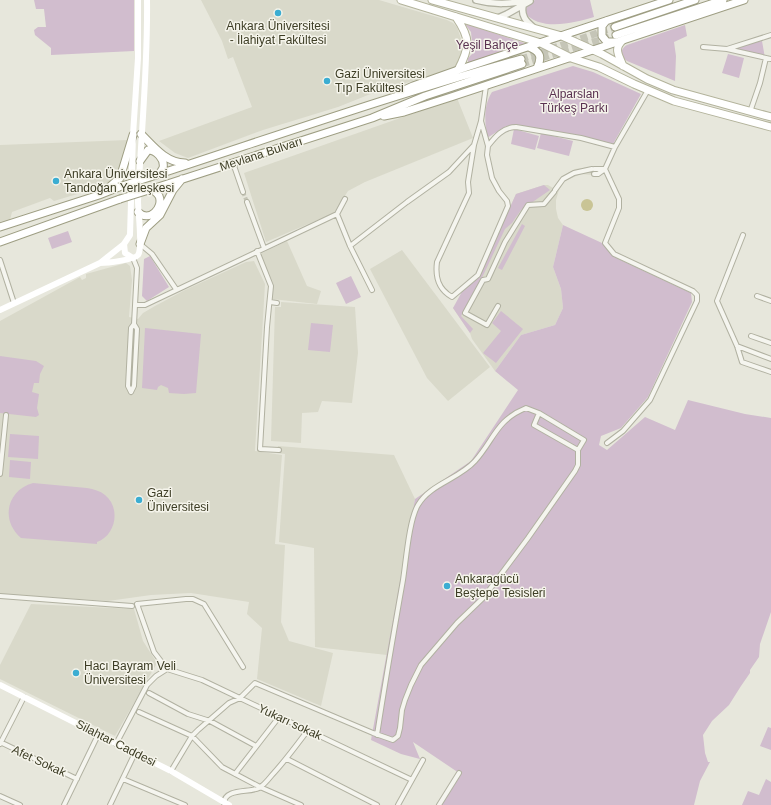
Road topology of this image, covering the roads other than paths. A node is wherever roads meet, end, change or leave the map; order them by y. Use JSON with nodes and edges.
{"nodes":[{"id":1,"x":138,"y":0,"type":"edge"},
{"id":2,"x":147,"y":0,"type":"edge"},
{"id":3,"x":401,"y":0,"type":"edge"},
{"id":4,"x":432,"y":0,"type":"edge"},
{"id":5,"x":476,"y":0,"type":"edge"},
{"id":6,"x":530,"y":0,"type":"edge"},
{"id":7,"x":669,"y":0,"type":"edge"},
{"id":8,"x":695,"y":0,"type":"edge"},
{"id":9,"x":723,"y":0,"type":"edge"},
{"id":10,"x":744,"y":0,"type":"edge"},
{"id":11,"x":523,"y":6,"type":"junction"},
{"id":12,"x":455,"y":17,"type":"junction"},
{"id":13,"x":498,"y":18,"type":"junction"},
{"id":14,"x":606,"y":21,"type":"junction"},
{"id":15,"x":493,"y":28,"type":"junction"},
{"id":16,"x":535,"y":28,"type":"junction"},
{"id":17,"x":771,"y":35,"type":"edge"},
{"id":18,"x":562,"y":36,"type":"junction"},
{"id":19,"x":623,"y":40,"type":"junction"},
{"id":20,"x":615,"y":42,"type":"junction"},
{"id":21,"x":541,"y":43,"type":"junction"},
{"id":22,"x":529,"y":47,"type":"junction"},
{"id":23,"x":703,"y":47,"type":"dead end"},
{"id":24,"x":726,"y":49,"type":"junction"},
{"id":25,"x":592,"y":50,"type":"junction"},
{"id":26,"x":571,"y":58,"type":"junction"},
{"id":27,"x":766,"y":58,"type":"junction"},
{"id":28,"x":771,"y":59,"type":"edge"},
{"id":29,"x":624,"y":66,"type":"junction"},
{"id":30,"x":537,"y":68,"type":"junction"},
{"id":31,"x":458,"y":70,"type":"junction"},
{"id":32,"x":486,"y":86,"type":"junction"},
{"id":33,"x":648,"y":90,"type":"junction"},
{"id":34,"x":392,"y":99,"type":"junction"},
{"id":35,"x":750,"y":112,"type":"junction"},
{"id":36,"x":771,"y":117,"type":"edge"},
{"id":37,"x":372,"y":118,"type":"junction"},
{"id":38,"x":481,"y":121,"type":"junction"},
{"id":39,"x":771,"y":127,"type":"edge"},
{"id":40,"x":141,"y":134,"type":"junction"},
{"id":41,"x":133,"y":135,"type":"junction"},
{"id":42,"x":474,"y":145,"type":"junction"},
{"id":43,"x":488,"y":146,"type":"junction"},
{"id":44,"x":615,"y":147,"type":"junction"},
{"id":45,"x":140,"y":161,"type":"junction"},
{"id":46,"x":233,"y":163,"type":"junction"},
{"id":47,"x":191,"y":164,"type":"junction"},
{"id":48,"x":605,"y":169,"type":"junction"},
{"id":49,"x":159,"y":174,"type":"junction"},
{"id":50,"x":182,"y":179,"type":"junction"},
{"id":51,"x":152,"y":189,"type":"junction"},
{"id":52,"x":244,"y":192,"type":"tunnel mouth"},
{"id":53,"x":99,"y":196,"type":"junction"},
{"id":54,"x":345,"y":199,"type":"dead end"},
{"id":55,"x":247,"y":202,"type":"tunnel mouth"},
{"id":56,"x":138,"y":212,"type":"junction"},
{"id":57,"x":337,"y":214,"type":"junction"},
{"id":58,"x":0,"y":228,"type":"edge"},
{"id":59,"x":743,"y":235,"type":"dead end"},
{"id":60,"x":0,"y":242,"type":"edge"},
{"id":61,"x":124,"y":244,"type":"junction"},
{"id":62,"x":140,"y":244,"type":"junction"},
{"id":63,"x":350,"y":246,"type":"junction"},
{"id":64,"x":264,"y":248,"type":"junction"},
{"id":65,"x":257,"y":251,"type":"junction"},
{"id":66,"x":133,"y":258,"type":"junction"},
{"id":67,"x":0,"y":260,"type":"edge"},
{"id":68,"x":100,"y":263,"type":"junction"},
{"id":69,"x":176,"y":289,"type":"junction"},
{"id":70,"x":372,"y":290,"type":"dead end"},
{"id":71,"x":757,"y":296,"type":"dead end"},
{"id":72,"x":771,"y":301,"type":"edge"},
{"id":73,"x":270,"y":302,"type":"junction"},
{"id":74,"x":277,"y":302,"type":"dead end"},
{"id":75,"x":14,"y":303,"type":"junction"},
{"id":76,"x":135,"y":305,"type":"junction"},
{"id":77,"x":498,"y":306,"type":"dead end"},
{"id":78,"x":0,"y":310,"type":"edge"},
{"id":79,"x":134,"y":324,"type":"junction"},
{"id":80,"x":751,"y":336,"type":"dead end"},
{"id":81,"x":771,"y":342,"type":"edge"},
{"id":82,"x":737,"y":346,"type":"junction"},
{"id":83,"x":771,"y":359,"type":"edge"},
{"id":84,"x":771,"y":372,"type":"edge"},
{"id":85,"x":539,"y":413,"type":"junction"},
{"id":86,"x":6,"y":415,"type":"dead end"},
{"id":87,"x":607,"y":443,"type":"dead end"},
{"id":88,"x":279,"y":450,"type":"dead end"},
{"id":89,"x":578,"y":450,"type":"junction"},
{"id":90,"x":0,"y":474,"type":"edge"},
{"id":91,"x":0,"y":596,"type":"edge"},
{"id":92,"x":132,"y":606,"type":"dead end"},
{"id":93,"x":243,"y":667,"type":"dead end"},
{"id":94,"x":167,"y":669,"type":"junction"},
{"id":95,"x":0,"y":685,"type":"edge"},
{"id":96,"x":149,"y":693,"type":"dead end"},
{"id":97,"x":24,"y":697,"type":"junction"},
{"id":98,"x":240,"y":698,"type":"junction"},
{"id":99,"x":139,"y":712,"type":"dead end"},
{"id":100,"x":278,"y":716,"type":"junction"},
{"id":101,"x":210,"y":721,"type":"junction"},
{"id":102,"x":308,"y":730,"type":"junction"},
{"id":103,"x":98,"y":735,"type":"junction"},
{"id":104,"x":377,"y":735,"type":"junction"},
{"id":105,"x":192,"y":736,"type":"junction"},
{"id":106,"x":0,"y":743,"type":"edge"},
{"id":107,"x":116,"y":744,"type":"junction"},
{"id":108,"x":256,"y":746,"type":"junction"},
{"id":109,"x":135,"y":753,"type":"junction"},
{"id":110,"x":286,"y":759,"type":"junction"},
{"id":111,"x":423,"y":760,"type":"dead end"},
{"id":112,"x":171,"y":771,"type":"junction"},
{"id":113,"x":459,"y":773,"type":"dead end"},
{"id":114,"x":235,"y":774,"type":"junction"},
{"id":115,"x":77,"y":779,"type":"junction"},
{"id":116,"x":123,"y":779,"type":"junction"},
{"id":117,"x":412,"y":780,"type":"junction"},
{"id":118,"x":260,"y":787,"type":"junction"},
{"id":119,"x":0,"y":796,"type":"edge"},
{"id":120,"x":224,"y":803,"type":"edge"},
{"id":121,"x":20,"y":805,"type":"edge"},
{"id":122,"x":64,"y":805,"type":"edge"},
{"id":123,"x":110,"y":805,"type":"edge"},
{"id":124,"x":185,"y":805,"type":"edge"},
{"id":125,"x":229,"y":805,"type":"edge"},
{"id":126,"x":301,"y":805,"type":"edge"},
{"id":127,"x":377,"y":805,"type":"edge"},
{"id":128,"x":398,"y":805,"type":"edge"},
{"id":129,"x":440,"y":805,"type":"edge"}],
"edges":[{"from":1,"to":41,"type":"main road"},
{"from":2,"to":40,"type":"main road"},
{"from":3,"to":12,"type":"main road"},
{"from":4,"to":13,"type":"main road"},
{"from":5,"to":6,"type":"street"},
{"from":6,"to":11,"type":"street"},
{"from":7,"to":14,"type":"main road"},
{"from":8,"to":9,"type":"main road"},
{"from":10,"to":19,"type":"main road"},
{"from":11,"to":13,"type":"street"},
{"from":11,"to":16,"type":"street"},
{"from":12,"to":15,"type":"main road"},
{"from":12,"to":31,"type":"main road"},
{"from":13,"to":15,"type":"main road"},
{"from":13,"to":16,"type":"main road"},
{"from":14,"to":18,"type":"main road"},
{"from":14,"to":20,"type":"main road"},
{"from":15,"to":21,"type":"main road"},
{"from":16,"to":18,"type":"main road"},
{"from":17,"to":24,"type":"street"},
{"from":18,"to":21,"type":"main road"},
{"from":18,"to":25,"type":"main road"},
{"from":19,"to":20,"type":"main road"},
{"from":19,"to":29,"type":"main road"},
{"from":20,"to":25,"type":"main road"},
{"from":21,"to":22,"type":"main road"},
{"from":21,"to":26,"type":"main road"},
{"from":22,"to":30,"type":"main road"},
{"from":22,"to":31,"type":"main road"},
{"from":23,"to":24,"type":"street"},
{"from":24,"to":27,"type":"street"},
{"from":25,"to":26,"type":"main road"},
{"from":25,"to":29,"type":"main road"},
{"from":26,"to":30,"type":"main road"},
{"from":26,"to":33,"type":"main road"},
{"from":27,"to":28,"type":"street"},
{"from":27,"to":35,"type":"street"},
{"from":29,"to":35,"type":"main road"},
{"from":30,"to":32,"type":"main road"},
{"from":31,"to":34,"type":"main road"},
{"from":32,"to":37,"type":"main road"},
{"from":32,"to":38,"type":"street"},
{"from":33,"to":39,"type":"main road"},
{"from":33,"to":44,"type":"street"},
{"from":34,"to":37,"type":"main road","name":"Mevlana Bulvarı"},
{"from":34,"to":47,"type":"main road","name":"Mevlana Bulvarı"},
{"from":35,"to":36,"type":"main road"},
{"from":37,"to":46,"type":"main road","name":"Mevlana Bulvarı"},
{"from":38,"to":42,"type":"street"},
{"from":38,"to":43,"type":"street"},
{"from":40,"to":45,"type":"main road"},
{"from":40,"to":47,"type":"main road"},
{"from":41,"to":53,"type":"main road"},
{"from":41,"to":61,"type":"main road"},
{"from":42,"to":43,"type":"street"},
{"from":42,"to":63,"type":"street"},
{"from":43,"to":44,"type":"street"},
{"from":44,"to":48,"type":"street"},
{"from":45,"to":49,"type":"main road"},
{"from":45,"to":56,"type":"main road"},
{"from":46,"to":50,"type":"main road","name":"Mevlana Bulvarı"},
{"from":46,"to":52,"type":"street"},
{"from":47,"to":49,"type":"main road","name":"Mevlana Bulvarı"},
{"from":48,"to":77,"type":"street"},
{"from":48,"to":87,"type":"street"},
{"from":49,"to":53,"type":"main road","name":"Mevlana Bulvarı","bridge":true},
{"from":50,"to":51,"type":"main road","name":"Mevlana Bulvarı"},
{"from":50,"to":62,"type":"main road"},
{"from":51,"to":56,"type":"main road"},
{"from":51,"to":60,"type":"main road","name":"Mevlana Bulvarı","bridge":true},
{"from":53,"to":58,"type":"main road","name":"Mevlana Bulvarı"},
{"from":54,"to":57,"type":"street"},
{"from":55,"to":64,"type":"street"},
{"from":56,"to":62,"type":"main road"},
{"from":57,"to":63,"type":"street"},
{"from":57,"to":64,"type":"street"},
{"from":59,"to":82,"type":"street"},
{"from":61,"to":66,"type":"main road"},
{"from":61,"to":68,"type":"main road"},
{"from":62,"to":66,"type":"main road"},
{"from":62,"to":69,"type":"street"},
{"from":63,"to":70,"type":"street"},
{"from":64,"to":65,"type":"street"},
{"from":65,"to":69,"type":"street"},
{"from":65,"to":73,"type":"street"},
{"from":66,"to":68,"type":"main road"},
{"from":66,"to":76,"type":"street"},
{"from":67,"to":75,"type":"street"},
{"from":68,"to":75,"type":"main road"},
{"from":69,"to":76,"type":"street"},
{"from":71,"to":72,"type":"street"},
{"from":73,"to":74,"type":"street"},
{"from":73,"to":88,"type":"street"},
{"from":75,"to":78,"type":"main road"},
{"from":76,"to":79,"type":"street"},
{"from":79,"to":79,"type":"street"},
{"from":80,"to":81,"type":"street"},
{"from":82,"to":83,"type":"street"},
{"from":82,"to":84,"type":"street"},
{"from":85,"to":89,"type":"street"},
{"from":85,"to":89,"type":"street"},
{"from":85,"to":104,"type":"street"},
{"from":86,"to":90,"type":"street"},
{"from":89,"to":104,"type":"street"},
{"from":91,"to":92,"type":"street"},
{"from":93,"to":94,"type":"street"},
{"from":94,"to":98,"type":"street","name":"Yukarı sokak"},
{"from":94,"to":107,"type":"street"},
{"from":95,"to":97,"type":"main road","name":"Silahtar Caddesi"},
{"from":96,"to":101,"type":"street"},
{"from":97,"to":103,"type":"main road","name":"Silahtar Caddesi"},
{"from":97,"to":106,"type":"street"},
{"from":98,"to":100,"type":"street","name":"Yukarı sokak"},
{"from":98,"to":101,"type":"street"},
{"from":98,"to":104,"type":"street"},
{"from":99,"to":105,"type":"street"},
{"from":100,"to":102,"type":"street","name":"Yukarı sokak"},
{"from":100,"to":108,"type":"street"},
{"from":101,"to":105,"type":"street"},
{"from":101,"to":108,"type":"street"},
{"from":102,"to":110,"type":"street"},
{"from":102,"to":117,"type":"street","name":"Yukarı sokak"},
{"from":103,"to":107,"type":"main road","name":"Silahtar Caddesi"},
{"from":103,"to":115,"type":"street"},
{"from":105,"to":112,"type":"street"},
{"from":105,"to":114,"type":"street"},
{"from":106,"to":115,"type":"street","name":"Afet Sokak"},
{"from":107,"to":109,"type":"main road","name":"Silahtar Caddesi"},
{"from":108,"to":114,"type":"street"},
{"from":109,"to":112,"type":"main road","name":"Silahtar Caddesi"},
{"from":109,"to":116,"type":"street"},
{"from":110,"to":118,"type":"street"},
{"from":110,"to":127,"type":"street"},
{"from":111,"to":117,"type":"street"},
{"from":112,"to":120,"type":"main road","name":"Silahtar Caddesi"},
{"from":113,"to":129,"type":"street"},
{"from":114,"to":118,"type":"street"},
{"from":115,"to":122,"type":"street"},
{"from":116,"to":123,"type":"street"},
{"from":116,"to":124,"type":"street"},
{"from":117,"to":128,"type":"street"},
{"from":118,"to":120,"type":"street"},
{"from":118,"to":126,"type":"street"},
{"from":119,"to":121,"type":"street"},
{"from":120,"to":125,"type":"main road","name":"Silahtar Caddesi"}]}
